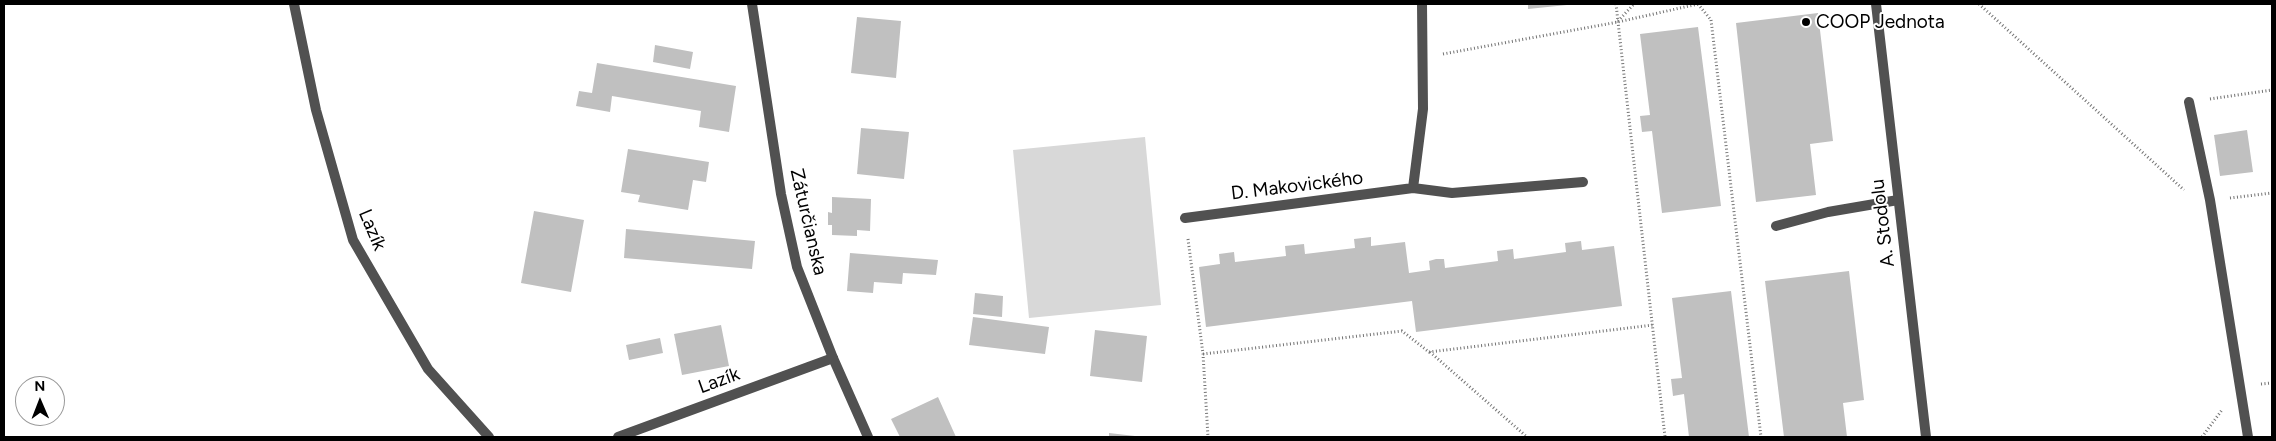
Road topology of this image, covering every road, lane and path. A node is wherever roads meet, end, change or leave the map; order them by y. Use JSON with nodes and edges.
{"nodes":[{"id":1,"x":294,"y":4,"type":"edge"},
{"id":2,"x":752,"y":4,"type":"edge"},
{"id":3,"x":1422,"y":4,"type":"edge"},
{"id":4,"x":1616,"y":4,"type":"edge"},
{"id":5,"x":1634,"y":4,"type":"edge"},
{"id":6,"x":1698,"y":4,"type":"edge"},
{"id":7,"x":1876,"y":4,"type":"edge"},
{"id":8,"x":1979,"y":4,"type":"edge"},
{"id":9,"x":1618,"y":22,"type":"junction"},
{"id":10,"x":1422,"y":58,"type":"junction"},
{"id":11,"x":2272,"y":90,"type":"edge"},
{"id":12,"x":2189,"y":102,"type":"joint"},
{"id":13,"x":1584,"y":182,"type":"dead end"},
{"id":14,"x":1413,"y":188,"type":"junction"},
{"id":15,"x":2272,"y":193,"type":"edge"},
{"id":16,"x":1898,"y":200,"type":"junction"},
{"id":17,"x":2210,"y":200,"type":"junction"},
{"id":18,"x":1185,"y":218,"type":"joint"},
{"id":19,"x":1776,"y":226,"type":"dead end"},
{"id":20,"x":1652,"y":325,"type":"junction"},
{"id":21,"x":1429,"y":352,"type":"junction"},
{"id":22,"x":1203,"y":354,"type":"junction"},
{"id":23,"x":832,"y":358,"type":"junction"},
{"id":24,"x":489,"y":437,"type":"edge"},
{"id":25,"x":618,"y":437,"type":"edge"},
{"id":26,"x":868,"y":437,"type":"edge"},
{"id":27,"x":1208,"y":437,"type":"edge"},
{"id":28,"x":1527,"y":437,"type":"edge"},
{"id":29,"x":1666,"y":437,"type":"edge"},
{"id":30,"x":1761,"y":437,"type":"edge"},
{"id":31,"x":1926,"y":437,"type":"edge"},
{"id":32,"x":2248,"y":437,"type":"edge"}],
"edges":[{"from":1,"to":24,"type":"street","name":"Lazík"},
{"from":2,"to":23,"type":"street","name":"Záturčianska"},
{"from":3,"to":10,"type":"street"},
{"from":4,"to":9,"type":"path"},
{"from":5,"to":9,"type":"path"},
{"from":6,"to":9,"type":"path"},
{"from":6,"to":30,"type":"path","bridge":true},
{"from":7,"to":16,"type":"street","name":"A. Stodolu"},
{"from":8,"to":17,"type":"path"},
{"from":9,"to":10,"type":"path"},
{"from":9,"to":20,"type":"path"},
{"from":10,"to":14,"type":"street"},
{"from":11,"to":12,"type":"path"},
{"from":12,"to":17,"type":"street"},
{"from":13,"to":14,"type":"street","name":"D. Makovického"},
{"from":14,"to":18,"type":"street","name":"D. Makovického"},
{"from":15,"to":17,"type":"path"},
{"from":16,"to":19,"type":"street"},
{"from":16,"to":31,"type":"street","name":"A. Stodolu"},
{"from":17,"to":32,"type":"street"},
{"from":18,"to":22,"type":"path"},
{"from":20,"to":21,"type":"path"},
{"from":20,"to":29,"type":"path"},
{"from":21,"to":22,"type":"path"},
{"from":21,"to":28,"type":"path"},
{"from":22,"to":27,"type":"path"},
{"from":23,"to":25,"type":"street","name":"Lazík"},
{"from":23,"to":26,"type":"street","name":"Záturčianska"}]}
